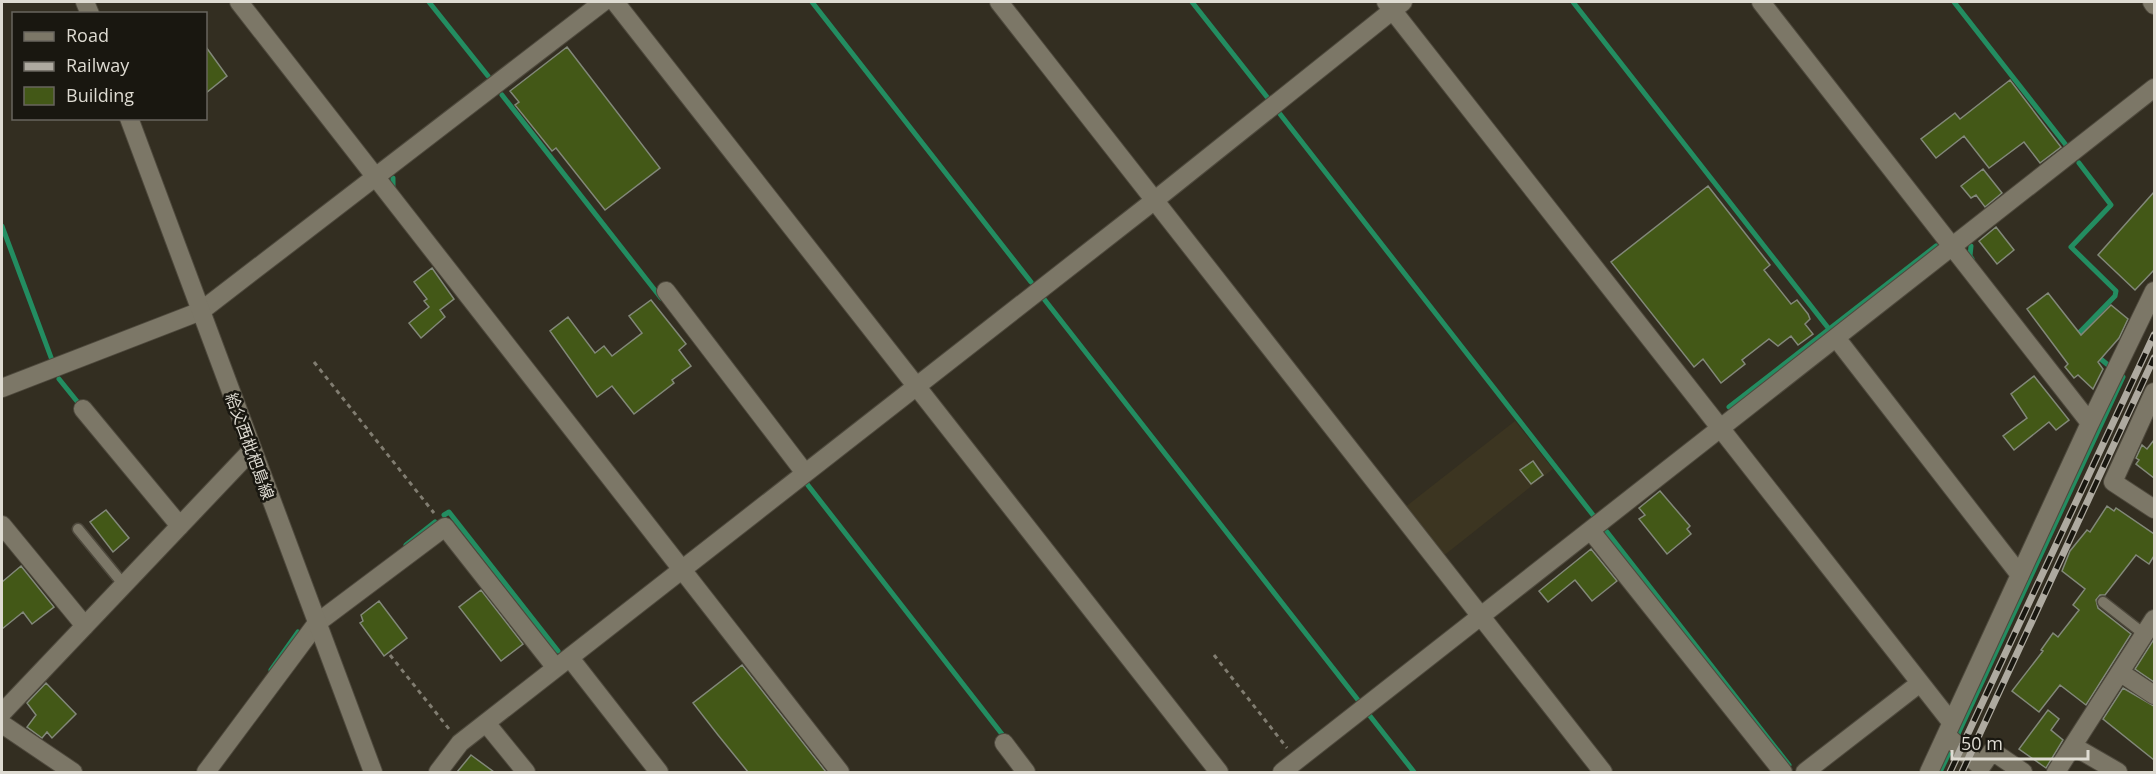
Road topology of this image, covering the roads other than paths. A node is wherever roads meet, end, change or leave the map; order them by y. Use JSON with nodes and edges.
{"nodes":[{"id":1,"x":239,"y":2,"type":"edge"},
{"id":2,"x":603,"y":2,"type":"edge"},
{"id":3,"x":615,"y":2,"type":"edge"},
{"id":4,"x":999,"y":2,"type":"edge"},
{"id":5,"x":1761,"y":2,"type":"edge"},
{"id":6,"x":1394,"y":4,"type":"edge"},
{"id":7,"x":2154,"y":88,"type":"edge"},
{"id":8,"x":130,"y":120,"type":"edge"},
{"id":9,"x":376,"y":176,"type":"junction"},
{"id":10,"x":1155,"y":200,"type":"junction"},
{"id":11,"x":1954,"y":248,"type":"junction"},
{"id":12,"x":666,"y":291,"type":"dead end"},
{"id":13,"x":2154,"y":291,"type":"edge"},
{"id":14,"x":201,"y":311,"type":"junction"},
{"id":15,"x":1837,"y":339,"type":"junction"},
{"id":16,"x":918,"y":386,"type":"junction"},
{"id":17,"x":2,"y":388,"type":"edge"},
{"id":18,"x":2154,"y":392,"type":"edge"},
{"id":19,"x":83,"y":409,"type":"dead end"},
{"id":20,"x":2090,"y":423,"type":"junction"},
{"id":21,"x":1721,"y":429,"type":"junction"},
{"id":22,"x":252,"y":450,"type":"junction"},
{"id":23,"x":806,"y":473,"type":"junction"},
{"id":24,"x":2154,"y":509,"type":"edge"},
{"id":25,"x":2,"y":525,"type":"edge"},
{"id":26,"x":180,"y":526,"type":"junction"},
{"id":27,"x":78,"y":529,"type":"dead end"},
{"id":28,"x":1591,"y":531,"type":"junction"},
{"id":29,"x":681,"y":571,"type":"junction"},
{"id":30,"x":2020,"y":575,"type":"junction"},
{"id":31,"x":124,"y":585,"type":"junction"},
{"id":32,"x":2103,"y":602,"type":"dead end"},
{"id":33,"x":1481,"y":617,"type":"junction"},
{"id":34,"x":317,"y":623,"type":"junction"},
{"id":35,"x":85,"y":626,"type":"junction"},
{"id":36,"x":2149,"y":626,"type":"edge"},
{"id":37,"x":563,"y":663,"type":"junction"},
{"id":38,"x":2121,"y":673,"type":"junction"},
{"id":39,"x":1920,"y":683,"type":"junction"},
{"id":40,"x":2154,"y":695,"type":"edge"},
{"id":41,"x":2,"y":713,"type":"edge"},
{"id":42,"x":486,"y":723,"type":"junction"},
{"id":43,"x":2,"y":724,"type":"edge"},
{"id":44,"x":1948,"y":728,"type":"junction"},
{"id":45,"x":1004,"y":743,"type":"dead end"},
{"id":46,"x":2073,"y":746,"type":"junction"},
{"id":47,"x":1980,"y":770,"type":"edge"},
{"id":48,"x":73,"y":772,"type":"edge"},
{"id":49,"x":206,"y":772,"type":"edge"},
{"id":50,"x":373,"y":772,"type":"edge"},
{"id":51,"x":438,"y":772,"type":"edge"},
{"id":52,"x":526,"y":772,"type":"edge"},
{"id":53,"x":659,"y":772,"type":"edge"},
{"id":54,"x":840,"y":772,"type":"edge"},
{"id":55,"x":1026,"y":772,"type":"edge"},
{"id":56,"x":1219,"y":772,"type":"edge"},
{"id":57,"x":1282,"y":772,"type":"edge"},
{"id":58,"x":1603,"y":772,"type":"edge"},
{"id":59,"x":1783,"y":772,"type":"edge"},
{"id":60,"x":1805,"y":772,"type":"edge"},
{"id":61,"x":1929,"y":772,"type":"edge"},
{"id":62,"x":2023,"y":772,"type":"edge"},
{"id":63,"x":2056,"y":772,"type":"edge"},
{"id":64,"x":2118,"y":772,"type":"edge"}],
"edges":[{"from":1,"to":9,"type":"street"},
{"from":2,"to":9,"type":"street"},
{"from":3,"to":16,"type":"street"},
{"from":4,"to":10,"type":"street"},
{"from":5,"to":11,"type":"street"},
{"from":6,"to":10,"type":"street"},
{"from":6,"to":21,"type":"street"},
{"from":7,"to":11,"type":"street"},
{"from":8,"to":14,"type":"street","name":"給父西枇杷島線"},
{"from":9,"to":14,"type":"street"},
{"from":9,"to":29,"type":"street"},
{"from":10,"to":16,"type":"street"},
{"from":10,"to":33,"type":"street"},
{"from":11,"to":15,"type":"street"},
{"from":11,"to":20,"type":"street"},
{"from":12,"to":23,"type":"street"},
{"from":13,"to":20,"type":"street"},
{"from":14,"to":17,"type":"street"},
{"from":14,"to":22,"type":"street","name":"給父西枇杷島線"},
{"from":15,"to":21,"type":"street"},
{"from":15,"to":30,"type":"street"},
{"from":16,"to":23,"type":"street"},
{"from":16,"to":56,"type":"street"},
{"from":18,"to":24,"type":"street"},
{"from":19,"to":26,"type":"street"},
{"from":20,"to":30,"type":"street"},
{"from":21,"to":28,"type":"street"},
{"from":21,"to":39,"type":"street"},
{"from":22,"to":26,"type":"street"},
{"from":22,"to":34,"type":"street","name":"給父西枇杷島線"},
{"from":23,"to":29,"type":"street"},
{"from":25,"to":35,"type":"street"},
{"from":26,"to":31,"type":"street"},
{"from":27,"to":31,"type":"lane"},
{"from":28,"to":33,"type":"street"},
{"from":28,"to":59,"type":"street"},
{"from":29,"to":37,"type":"street"},
{"from":29,"to":54,"type":"street"},
{"from":30,"to":44,"type":"street"},
{"from":31,"to":35,"type":"street"},
{"from":32,"to":36,"type":"lane"},
{"from":33,"to":57,"type":"street"},
{"from":33,"to":58,"type":"street"},
{"from":34,"to":37,"type":"street"},
{"from":34,"to":49,"type":"street"},
{"from":34,"to":50,"type":"street","name":"給父西枇杷島線"},
{"from":35,"to":41,"type":"street"},
{"from":36,"to":38,"type":"street"},
{"from":37,"to":42,"type":"street"},
{"from":37,"to":53,"type":"street"},
{"from":38,"to":40,"type":"street"},
{"from":38,"to":46,"type":"street"},
{"from":39,"to":44,"type":"street"},
{"from":39,"to":60,"type":"street"},
{"from":42,"to":51,"type":"street"},
{"from":42,"to":52,"type":"street"},
{"from":43,"to":48,"type":"street"},
{"from":44,"to":47,"type":"street"},
{"from":44,"to":61,"type":"street"},
{"from":45,"to":55,"type":"street"},
{"from":46,"to":63,"type":"street"},
{"from":46,"to":64,"type":"street"},
{"from":47,"to":62,"type":"street"}]}
